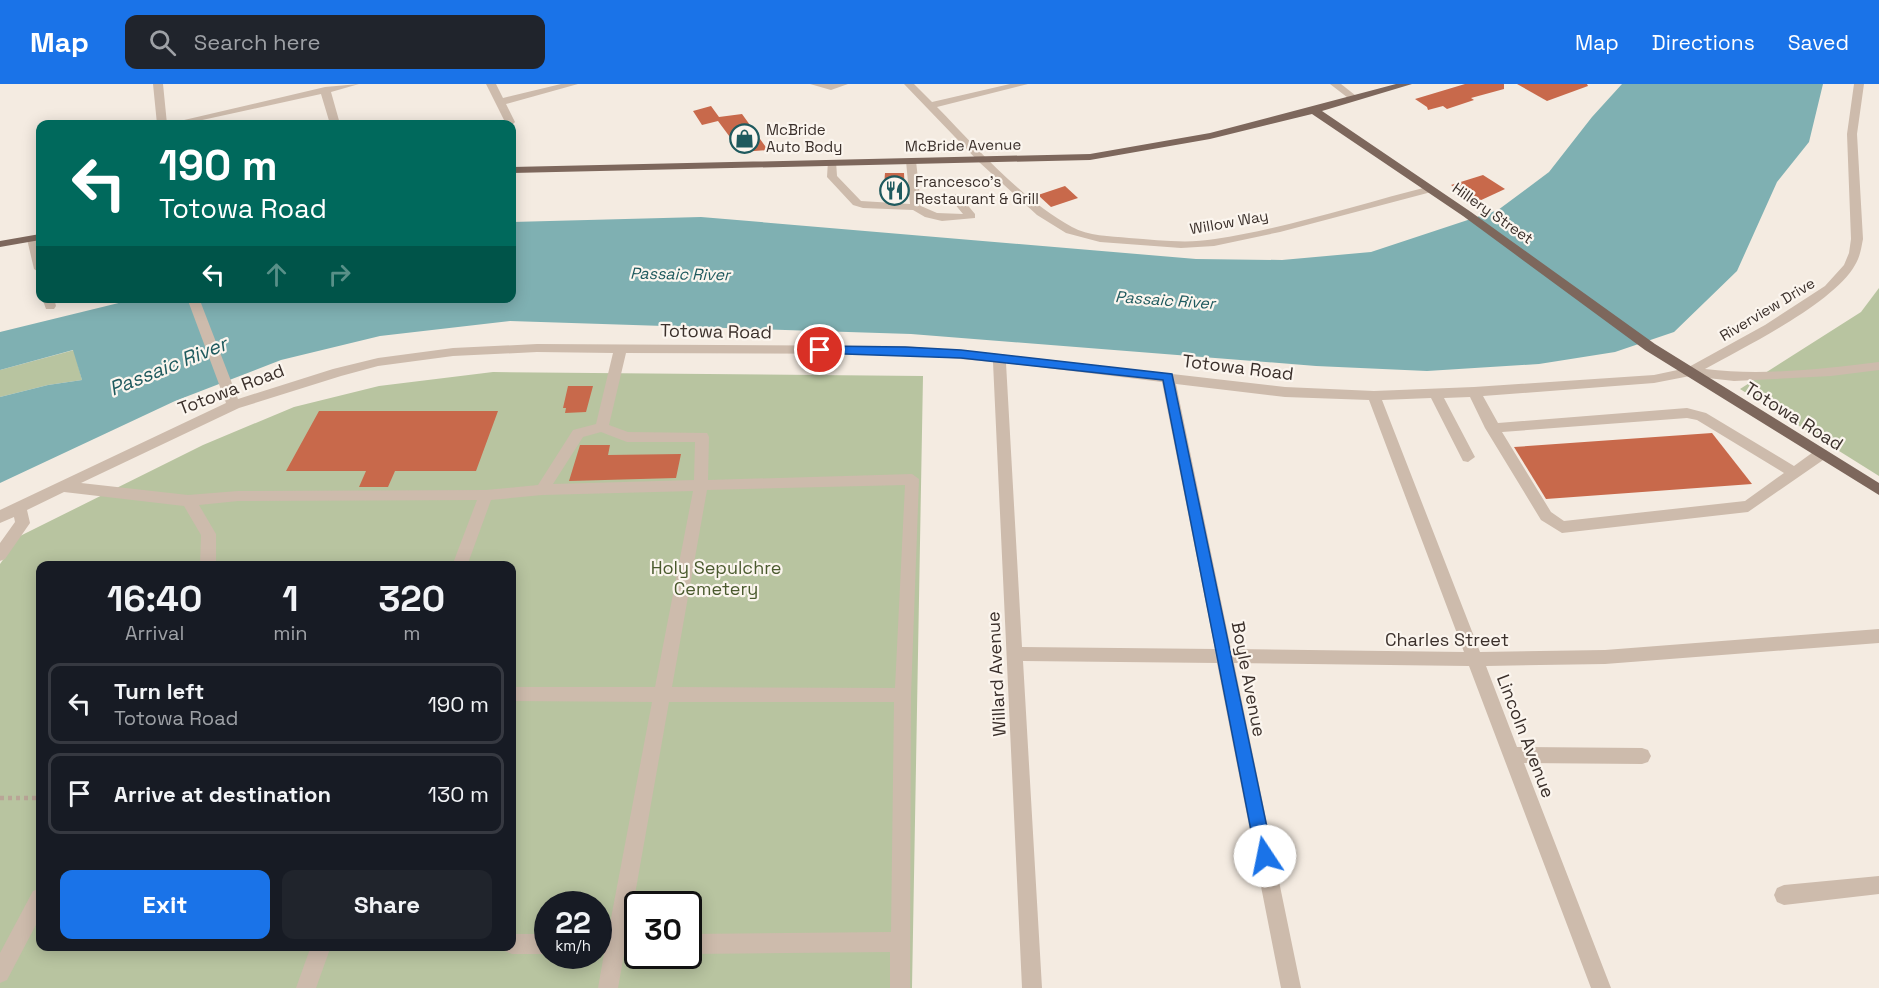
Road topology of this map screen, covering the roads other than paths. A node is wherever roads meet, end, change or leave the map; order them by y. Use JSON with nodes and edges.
{"nodes":[{"id":1,"x":158,"y":84,"type":"edge"},
{"id":2,"x":354,"y":84,"type":"edge"},
{"id":3,"x":491,"y":84,"type":"edge"},
{"id":4,"x":573,"y":84,"type":"edge"},
{"id":5,"x":815,"y":84,"type":"edge"},
{"id":6,"x":843,"y":84,"type":"edge"},
{"id":7,"x":909,"y":84,"type":"edge"},
{"id":8,"x":1023,"y":84,"type":"edge"},
{"id":9,"x":1335,"y":84,"type":"edge"},
{"id":10,"x":1859,"y":84,"type":"edge"},
{"id":11,"x":1398,"y":85,"type":"edge"},
{"id":12,"x":325,"y":90,"type":"junction"},
{"id":13,"x":1355,"y":99,"type":"junction"},
{"id":14,"x":500,"y":102,"type":"junction"},
{"id":15,"x":930,"y":105,"type":"junction"},
{"id":16,"x":1313,"y":110,"type":"junction"},
{"id":17,"x":162,"y":120,"type":"edge"},
{"id":18,"x":190,"y":120,"type":"edge"},
{"id":19,"x":334,"y":120,"type":"edge"},
{"id":20,"x":509,"y":120,"type":"edge"},
{"id":21,"x":983,"y":160,"type":"junction"},
{"id":22,"x":911,"y":161,"type":"junction"},
{"id":23,"x":832,"y":163,"type":"junction"},
{"id":24,"x":516,"y":170,"type":"edge"},
{"id":25,"x":1431,"y":189,"type":"junction"},
{"id":26,"x":955,"y":198,"type":"dead end"},
{"id":27,"x":916,"y":207,"type":"junction"},
{"id":28,"x":36,"y":238,"type":"edge"},
{"id":29,"x":0,"y":244,"type":"edge"},
{"id":30,"x":195,"y":303,"type":"edge"},
{"id":31,"x":1650,"y":347,"type":"joint"},
{"id":32,"x":621,"y":348,"type":"junction"},
{"id":33,"x":999,"y":358,"type":"junction"},
{"id":34,"x":1879,"y":366,"type":"edge"},
{"id":35,"x":1690,"y":372,"type":"junction"},
{"id":36,"x":1168,"y":377,"type":"junction"},
{"id":37,"x":1473,"y":392,"type":"junction"},
{"id":38,"x":1435,"y":394,"type":"junction"},
{"id":39,"x":1374,"y":396,"type":"junction"},
{"id":40,"x":231,"y":399,"type":"junction"},
{"id":41,"x":602,"y":427,"type":"junction"},
{"id":42,"x":1492,"y":428,"type":"junction"},
{"id":43,"x":1821,"y":454,"type":"junction"},
{"id":44,"x":1468,"y":457,"type":"dead end"},
{"id":45,"x":1794,"y":473,"type":"junction"},
{"id":46,"x":701,"y":485,"type":"junction"},
{"id":47,"x":62,"y":486,"type":"junction"},
{"id":48,"x":542,"y":490,"type":"junction"},
{"id":49,"x":1879,"y":490,"type":"edge"},
{"id":50,"x":486,"y":495,"type":"junction"},
{"id":51,"x":188,"y":501,"type":"junction"},
{"id":52,"x":19,"y":508,"type":"junction"},
{"id":53,"x":0,"y":517,"type":"edge"},
{"id":54,"x":0,"y":555,"type":"edge"},
{"id":55,"x":208,"y":561,"type":"edge"},
{"id":56,"x":461,"y":561,"type":"edge"},
{"id":57,"x":1879,"y":636,"type":"edge"},
{"id":58,"x":1014,"y":654,"type":"junction"},
{"id":59,"x":1225,"y":658,"type":"junction"},
{"id":60,"x":1476,"y":659,"type":"junction"},
{"id":61,"x":516,"y":694,"type":"edge"},
{"id":62,"x":662,"y":695,"type":"junction"},
{"id":63,"x":903,"y":695,"type":"junction"},
{"id":64,"x":1512,"y":755,"type":"junction"},
{"id":65,"x":1642,"y":756,"type":"dead end"},
{"id":66,"x":1879,"y":885,"type":"edge"},
{"id":67,"x":1784,"y":895,"type":"dead end"},
{"id":68,"x":36,"y":906,"type":"edge"},
{"id":69,"x":612,"y":921,"type":"edge"},
{"id":70,"x":900,"y":942,"type":"junction"},
{"id":71,"x":534,"y":944,"type":"edge"},
{"id":72,"x":702,"y":944,"type":"edge"},
{"id":73,"x":516,"y":945,"type":"edge"},
{"id":74,"x":319,"y":951,"type":"edge"},
{"id":75,"x":608,"y":969,"type":"edge"},
{"id":76,"x":0,"y":973,"type":"edge"},
{"id":77,"x":306,"y":988,"type":"edge"},
{"id":78,"x":608,"y":988,"type":"edge"},
{"id":79,"x":900,"y":988,"type":"edge"},
{"id":80,"x":1032,"y":988,"type":"edge"},
{"id":81,"x":1291,"y":988,"type":"edge"},
{"id":82,"x":1601,"y":988,"type":"edge"}],
"edges":[{"from":1,"to":17,"type":"street"},
{"from":2,"to":12,"type":"street"},
{"from":3,"to":14,"type":"street"},
{"from":4,"to":14,"type":"street"},
{"from":5,"to":6,"type":"street"},
{"from":7,"to":15,"type":"street","name":"Willow Way"},
{"from":8,"to":15,"type":"street"},
{"from":9,"to":13,"type":"street"},
{"from":10,"to":35,"type":"street","name":"Riverview Drive"},
{"from":11,"to":13,"type":"main road","name":"McBride Avenue"},
{"from":12,"to":18,"type":"street"},
{"from":12,"to":19,"type":"street"},
{"from":13,"to":16,"type":"main road","name":"McBride Avenue"},
{"from":14,"to":20,"type":"street"},
{"from":15,"to":21,"type":"street","name":"Willow Way"},
{"from":16,"to":21,"type":"main road","name":"McBride Avenue"},
{"from":16,"to":25,"type":"main road","name":"Hillery Street"},
{"from":21,"to":22,"type":"main road","name":"McBride Avenue"},
{"from":21,"to":25,"type":"street","name":"Willow Way"},
{"from":22,"to":23,"type":"main road","name":"McBride Avenue"},
{"from":22,"to":27,"type":"street"},
{"from":23,"to":24,"type":"main road","name":"McBride Avenue"},
{"from":23,"to":27,"type":"street"},
{"from":25,"to":31,"type":"main road","name":"Hillery Street"},
{"from":26,"to":27,"type":"street"},
{"from":28,"to":29,"type":"main road"},
{"from":30,"to":40,"type":"street"},
{"from":31,"to":35,"type":"main road","name":"Totowa Road"},
{"from":32,"to":33,"type":"street","name":"Totowa Road"},
{"from":32,"to":40,"type":"street","name":"Totowa Road"},
{"from":32,"to":41,"type":"street"},
{"from":33,"to":36,"type":"street","name":"Totowa Road"},
{"from":33,"to":58,"type":"street","name":"Willard Avenue"},
{"from":34,"to":35,"type":"street"},
{"from":35,"to":37,"type":"street","name":"Totowa Road"},
{"from":35,"to":43,"type":"main road","name":"Totowa Road"},
{"from":36,"to":39,"type":"street","name":"Totowa Road"},
{"from":36,"to":59,"type":"street","name":"Boyle Avenue"},
{"from":37,"to":38,"type":"street","name":"Totowa Road"},
{"from":37,"to":42,"type":"street"},
{"from":38,"to":39,"type":"street","name":"Totowa Road"},
{"from":38,"to":44,"type":"street"},
{"from":39,"to":60,"type":"street","name":"Lincoln Avenue"},
{"from":40,"to":47,"type":"street","name":"Totowa Road"},
{"from":41,"to":46,"type":"street"},
{"from":41,"to":48,"type":"street"},
{"from":42,"to":45,"type":"street"},
{"from":42,"to":45,"type":"street"},
{"from":43,"to":45,"type":"street"},
{"from":43,"to":49,"type":"main road","name":"Totowa Road"},
{"from":46,"to":48,"type":"street"},
{"from":46,"to":62,"type":"street"},
{"from":46,"to":63,"type":"street"},
{"from":47,"to":51,"type":"street"},
{"from":47,"to":52,"type":"street","name":"Totowa Road"},
{"from":48,"to":50,"type":"street"},
{"from":50,"to":51,"type":"street"},
{"from":50,"to":56,"type":"street"},
{"from":51,"to":55,"type":"street"},
{"from":52,"to":53,"type":"street","name":"Totowa Road"},
{"from":52,"to":54,"type":"street"},
{"from":57,"to":60,"type":"street","name":"Charles Street"},
{"from":58,"to":59,"type":"street","name":"Charles Street"},
{"from":58,"to":80,"type":"street","name":"Willard Avenue"},
{"from":59,"to":60,"type":"street","name":"Charles Street"},
{"from":59,"to":81,"type":"street","name":"Boyle Avenue"},
{"from":60,"to":64,"type":"street","name":"Lincoln Avenue"},
{"from":61,"to":62,"type":"street"},
{"from":62,"to":63,"type":"street"},
{"from":62,"to":69,"type":"street"},
{"from":63,"to":70,"type":"street"},
{"from":64,"to":65,"type":"street"},
{"from":64,"to":82,"type":"street","name":"Lincoln Avenue"},
{"from":66,"to":67,"type":"street"},
{"from":68,"to":76,"type":"street"},
{"from":70,"to":72,"type":"street"},
{"from":70,"to":79,"type":"street"},
{"from":71,"to":73,"type":"street"},
{"from":74,"to":77,"type":"street"},
{"from":75,"to":78,"type":"street"}]}
